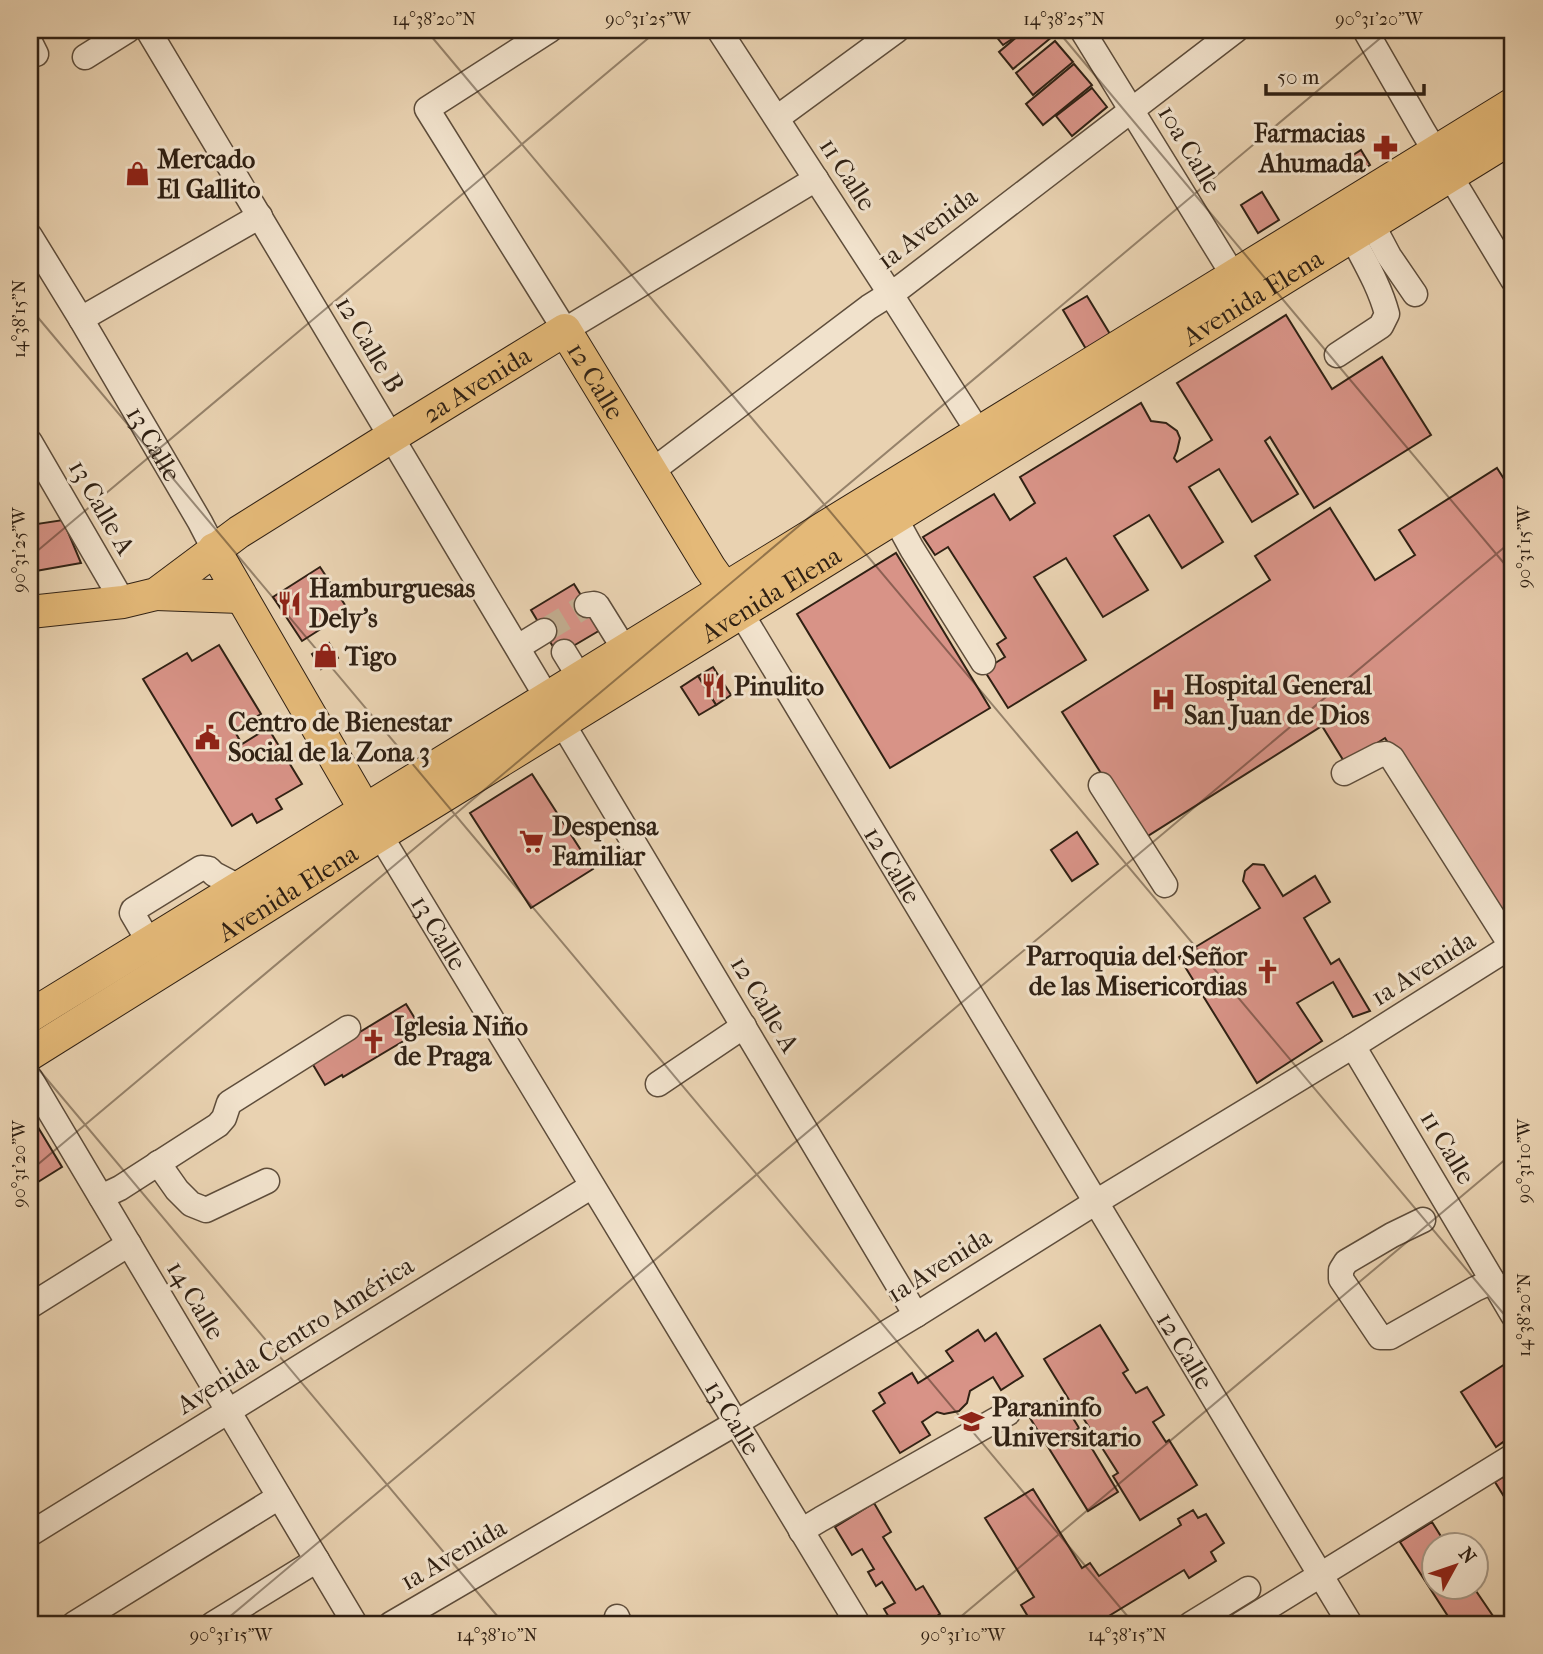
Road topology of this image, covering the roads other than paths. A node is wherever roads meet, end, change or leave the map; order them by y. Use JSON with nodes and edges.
{"nodes":[{"id":1,"x":128,"y":30,"type":"edge"},
{"id":2,"x":148,"y":30,"type":"edge"},
{"id":3,"x":550,"y":30,"type":"edge"},
{"id":4,"x":719,"y":30,"type":"edge"},
{"id":5,"x":897,"y":30,"type":"edge"},
{"id":6,"x":1082,"y":30,"type":"edge"},
{"id":7,"x":1236,"y":30,"type":"edge"},
{"id":8,"x":1371,"y":32,"type":"edge"},
{"id":9,"x":85,"y":57,"type":"dead end"},
{"id":10,"x":1513,"y":104,"type":"edge"},
{"id":11,"x":1132,"y":110,"type":"junction"},
{"id":12,"x":776,"y":118,"type":"junction"},
{"id":13,"x":1513,"y":137,"type":"edge"},
{"id":14,"x":1443,"y":164,"type":"junction"},
{"id":15,"x":816,"y":179,"type":"junction"},
{"id":16,"x":260,"y":216,"type":"junction"},
{"id":17,"x":1362,"y":231,"type":"junction"},
{"id":18,"x":30,"y":236,"type":"edge"},
{"id":19,"x":1513,"y":280,"type":"edge"},
{"id":20,"x":1241,"y":288,"type":"junction"},
{"id":21,"x":890,"y":293,"type":"junction"},
{"id":22,"x":1415,"y":295,"type":"dead end"},
{"id":23,"x":81,"y":319,"type":"junction"},
{"id":24,"x":565,"y":330,"type":"junction"},
{"id":25,"x":1337,"y":355,"type":"dead end"},
{"id":26,"x":391,"y":436,"type":"junction"},
{"id":27,"x":30,"y":442,"type":"edge"},
{"id":28,"x":986,"y":445,"type":"junction"},
{"id":29,"x":652,"y":471,"type":"junction"},
{"id":30,"x":895,"y":518,"type":"junction"},
{"id":31,"x":214,"y":549,"type":"junction"},
{"id":32,"x":156,"y":594,"type":"junction"},
{"id":33,"x":240,"y":597,"type":"junction"},
{"id":34,"x":733,"y":601,"type":"junction"},
{"id":35,"x":123,"y":602,"type":"junction"},
{"id":36,"x":587,"y":605,"type":"dead end"},
{"id":37,"x":30,"y":612,"type":"edge"},
{"id":38,"x":544,"y":631,"type":"tunnel mouth"},
{"id":39,"x":518,"y":647,"type":"junction"},
{"id":40,"x":625,"y":650,"type":"junction"},
{"id":41,"x":984,"y":662,"type":"dead end"},
{"id":42,"x":556,"y":710,"type":"junction"},
{"id":43,"x":1344,"y":773,"type":"dead end"},
{"id":44,"x":1101,"y":785,"type":"dead end"},
{"id":45,"x":372,"y":823,"type":"junction"},
{"id":46,"x":1165,"y":885,"type":"dead end"},
{"id":47,"x":1512,"y":946,"type":"edge"},
{"id":48,"x":30,"y":1016,"type":"edge"},
{"id":49,"x":744,"y":1026,"type":"junction"},
{"id":50,"x":348,"y":1028,"type":"dead end"},
{"id":51,"x":1353,"y":1046,"type":"junction"},
{"id":52,"x":30,"y":1054,"type":"edge"},
{"id":53,"x":30,"y":1078,"type":"edge"},
{"id":54,"x":658,"y":1084,"type":"dead end"},
{"id":55,"x":158,"y":1163,"type":"junction"},
{"id":56,"x":267,"y":1181,"type":"dead end"},
{"id":57,"x":592,"y":1186,"type":"junction"},
{"id":58,"x":101,"y":1197,"type":"junction"},
{"id":59,"x":1096,"y":1202,"type":"junction"},
{"id":60,"x":1423,"y":1220,"type":"dead end"},
{"id":61,"x":129,"y":1244,"type":"junction"},
{"id":62,"x":1505,"y":1295,"type":"edge"},
{"id":63,"x":30,"y":1306,"type":"edge"},
{"id":64,"x":916,"y":1315,"type":"junction"},
{"id":65,"x":228,"y":1412,"type":"junction"},
{"id":66,"x":1008,"y":1413,"type":"dead end"},
{"id":67,"x":736,"y":1423,"type":"junction"},
{"id":68,"x":1513,"y":1456,"type":"edge"},
{"id":69,"x":279,"y":1497,"type":"junction"},
{"id":70,"x":801,"y":1531,"type":"junction"},
{"id":71,"x":30,"y":1534,"type":"edge"},
{"id":72,"x":317,"y":1560,"type":"junction"},
{"id":73,"x":1321,"y":1575,"type":"junction"},
{"id":74,"x":1248,"y":1589,"type":"dead end"},
{"id":75,"x":74,"y":1624,"type":"edge"},
{"id":76,"x":213,"y":1624,"type":"edge"},
{"id":77,"x":355,"y":1624,"type":"edge"},
{"id":78,"x":391,"y":1624,"type":"edge"},
{"id":79,"x":858,"y":1624,"type":"edge"},
{"id":80,"x":1191,"y":1624,"type":"edge"},
{"id":81,"x":1241,"y":1624,"type":"edge"},
{"id":82,"x":1350,"y":1624,"type":"edge"}],
"edges":[{"from":1,"to":9,"type":"street"},
{"from":2,"to":16,"type":"street","name":"12 Calle B"},
{"from":3,"to":24,"type":"street","name":"12 Calle"},
{"from":4,"to":12,"type":"street","name":"11 Calle"},
{"from":5,"to":12,"type":"street"},
{"from":6,"to":11,"type":"street","name":"10a Calle"},
{"from":7,"to":11,"type":"street","name":"1a Avenida"},
{"from":8,"to":14,"type":"street"},
{"from":10,"to":14,"type":"main road","name":"Avenida Elena"},
{"from":11,"to":20,"type":"street","name":"10a Calle"},
{"from":11,"to":21,"type":"street","name":"1a Avenida"},
{"from":12,"to":15,"type":"street","name":"11 Calle"},
{"from":13,"to":14,"type":"main road","name":"Avenida Elena"},
{"from":14,"to":17,"type":"main road","name":"Avenida Elena"},
{"from":14,"to":19,"type":"street"},
{"from":14,"to":20,"type":"main road","name":"Avenida Elena"},
{"from":15,"to":21,"type":"street","name":"11 Calle"},
{"from":15,"to":24,"type":"street","name":"2a Avenida"},
{"from":16,"to":23,"type":"street"},
{"from":16,"to":26,"type":"street","name":"12 Calle B"},
{"from":17,"to":20,"type":"main road","name":"Avenida Elena"},
{"from":17,"to":22,"type":"street"},
{"from":17,"to":25,"type":"street"},
{"from":18,"to":23,"type":"street","name":"13 Calle"},
{"from":20,"to":28,"type":"main road","name":"Avenida Elena"},
{"from":21,"to":28,"type":"street","name":"11 Calle"},
{"from":21,"to":29,"type":"street","name":"1a Avenida"},
{"from":23,"to":31,"type":"street","name":"13 Calle"},
{"from":24,"to":26,"type":"main road","name":"2a Avenida"},
{"from":24,"to":29,"type":"main road","name":"12 Calle"},
{"from":26,"to":31,"type":"main road","name":"2a Avenida"},
{"from":26,"to":39,"type":"street","name":"12 Calle B"},
{"from":27,"to":35,"type":"street","name":"13 Calle A"},
{"from":28,"to":30,"type":"main road","name":"Avenida Elena"},
{"from":28,"to":34,"type":"main road","name":"Avenida Elena"},
{"from":29,"to":34,"type":"main road","name":"12 Calle"},
{"from":30,"to":34,"type":"main road","name":"Avenida Elena"},
{"from":30,"to":41,"type":"street"},
{"from":31,"to":32,"type":"main road","name":"2a Avenida"},
{"from":31,"to":33,"type":"main road","name":"13 Calle"},
{"from":32,"to":33,"type":"main road"},
{"from":32,"to":35,"type":"main road"},
{"from":33,"to":45,"type":"main road","name":"13 Calle"},
{"from":34,"to":40,"type":"main road","name":"Avenida Elena"},
{"from":34,"to":42,"type":"main road","name":"Avenida Elena"},
{"from":34,"to":59,"type":"street","name":"12 Calle"},
{"from":35,"to":37,"type":"main road"},
{"from":36,"to":40,"type":"street"},
{"from":38,"to":39,"type":"street"},
{"from":39,"to":42,"type":"street","name":"12 Calle B"},
{"from":40,"to":42,"type":"main road","name":"Avenida Elena"},
{"from":42,"to":45,"type":"main road","name":"Avenida Elena"},
{"from":42,"to":49,"type":"street","name":"12 Calle A"},
{"from":43,"to":47,"type":"street"},
{"from":44,"to":46,"type":"street"},
{"from":45,"to":48,"type":"main road","name":"Avenida Elena"},
{"from":45,"to":52,"type":"main road","name":"Avenida Elena"},
{"from":45,"to":57,"type":"street","name":"13 Calle"},
{"from":47,"to":51,"type":"street","name":"1a Avenida"},
{"from":49,"to":54,"type":"street"},
{"from":49,"to":64,"type":"street","name":"12 Calle A"},
{"from":50,"to":55,"type":"street"},
{"from":51,"to":59,"type":"street","name":"1a Avenida"},
{"from":51,"to":62,"type":"street","name":"11 Calle"},
{"from":53,"to":58,"type":"street","name":"14 Calle"},
{"from":55,"to":56,"type":"street"},
{"from":55,"to":58,"type":"street"},
{"from":57,"to":65,"type":"street","name":"Avenida Centro América"},
{"from":57,"to":67,"type":"street","name":"13 Calle"},
{"from":58,"to":61,"type":"street","name":"14 Calle"},
{"from":59,"to":64,"type":"street","name":"1a Avenida"},
{"from":59,"to":73,"type":"street","name":"12 Calle"},
{"from":60,"to":62,"type":"street"},
{"from":61,"to":63,"type":"street"},
{"from":61,"to":65,"type":"street","name":"14 Calle"},
{"from":64,"to":67,"type":"street","name":"1a Avenida"},
{"from":65,"to":69,"type":"street","name":"14 Calle"},
{"from":65,"to":71,"type":"street","name":"Avenida Centro América"},
{"from":66,"to":70,"type":"street"},
{"from":67,"to":70,"type":"street","name":"13 Calle"},
{"from":67,"to":78,"type":"street","name":"1a Avenida"},
{"from":68,"to":73,"type":"street"},
{"from":69,"to":72,"type":"street","name":"14 Calle"},
{"from":69,"to":75,"type":"street"},
{"from":70,"to":79,"type":"street","name":"13 Calle"},
{"from":72,"to":76,"type":"street"},
{"from":72,"to":77,"type":"street","name":"14 Calle"},
{"from":73,"to":81,"type":"street"},
{"from":73,"to":82,"type":"street","name":"12 Calle"},
{"from":74,"to":80,"type":"street"}]}
